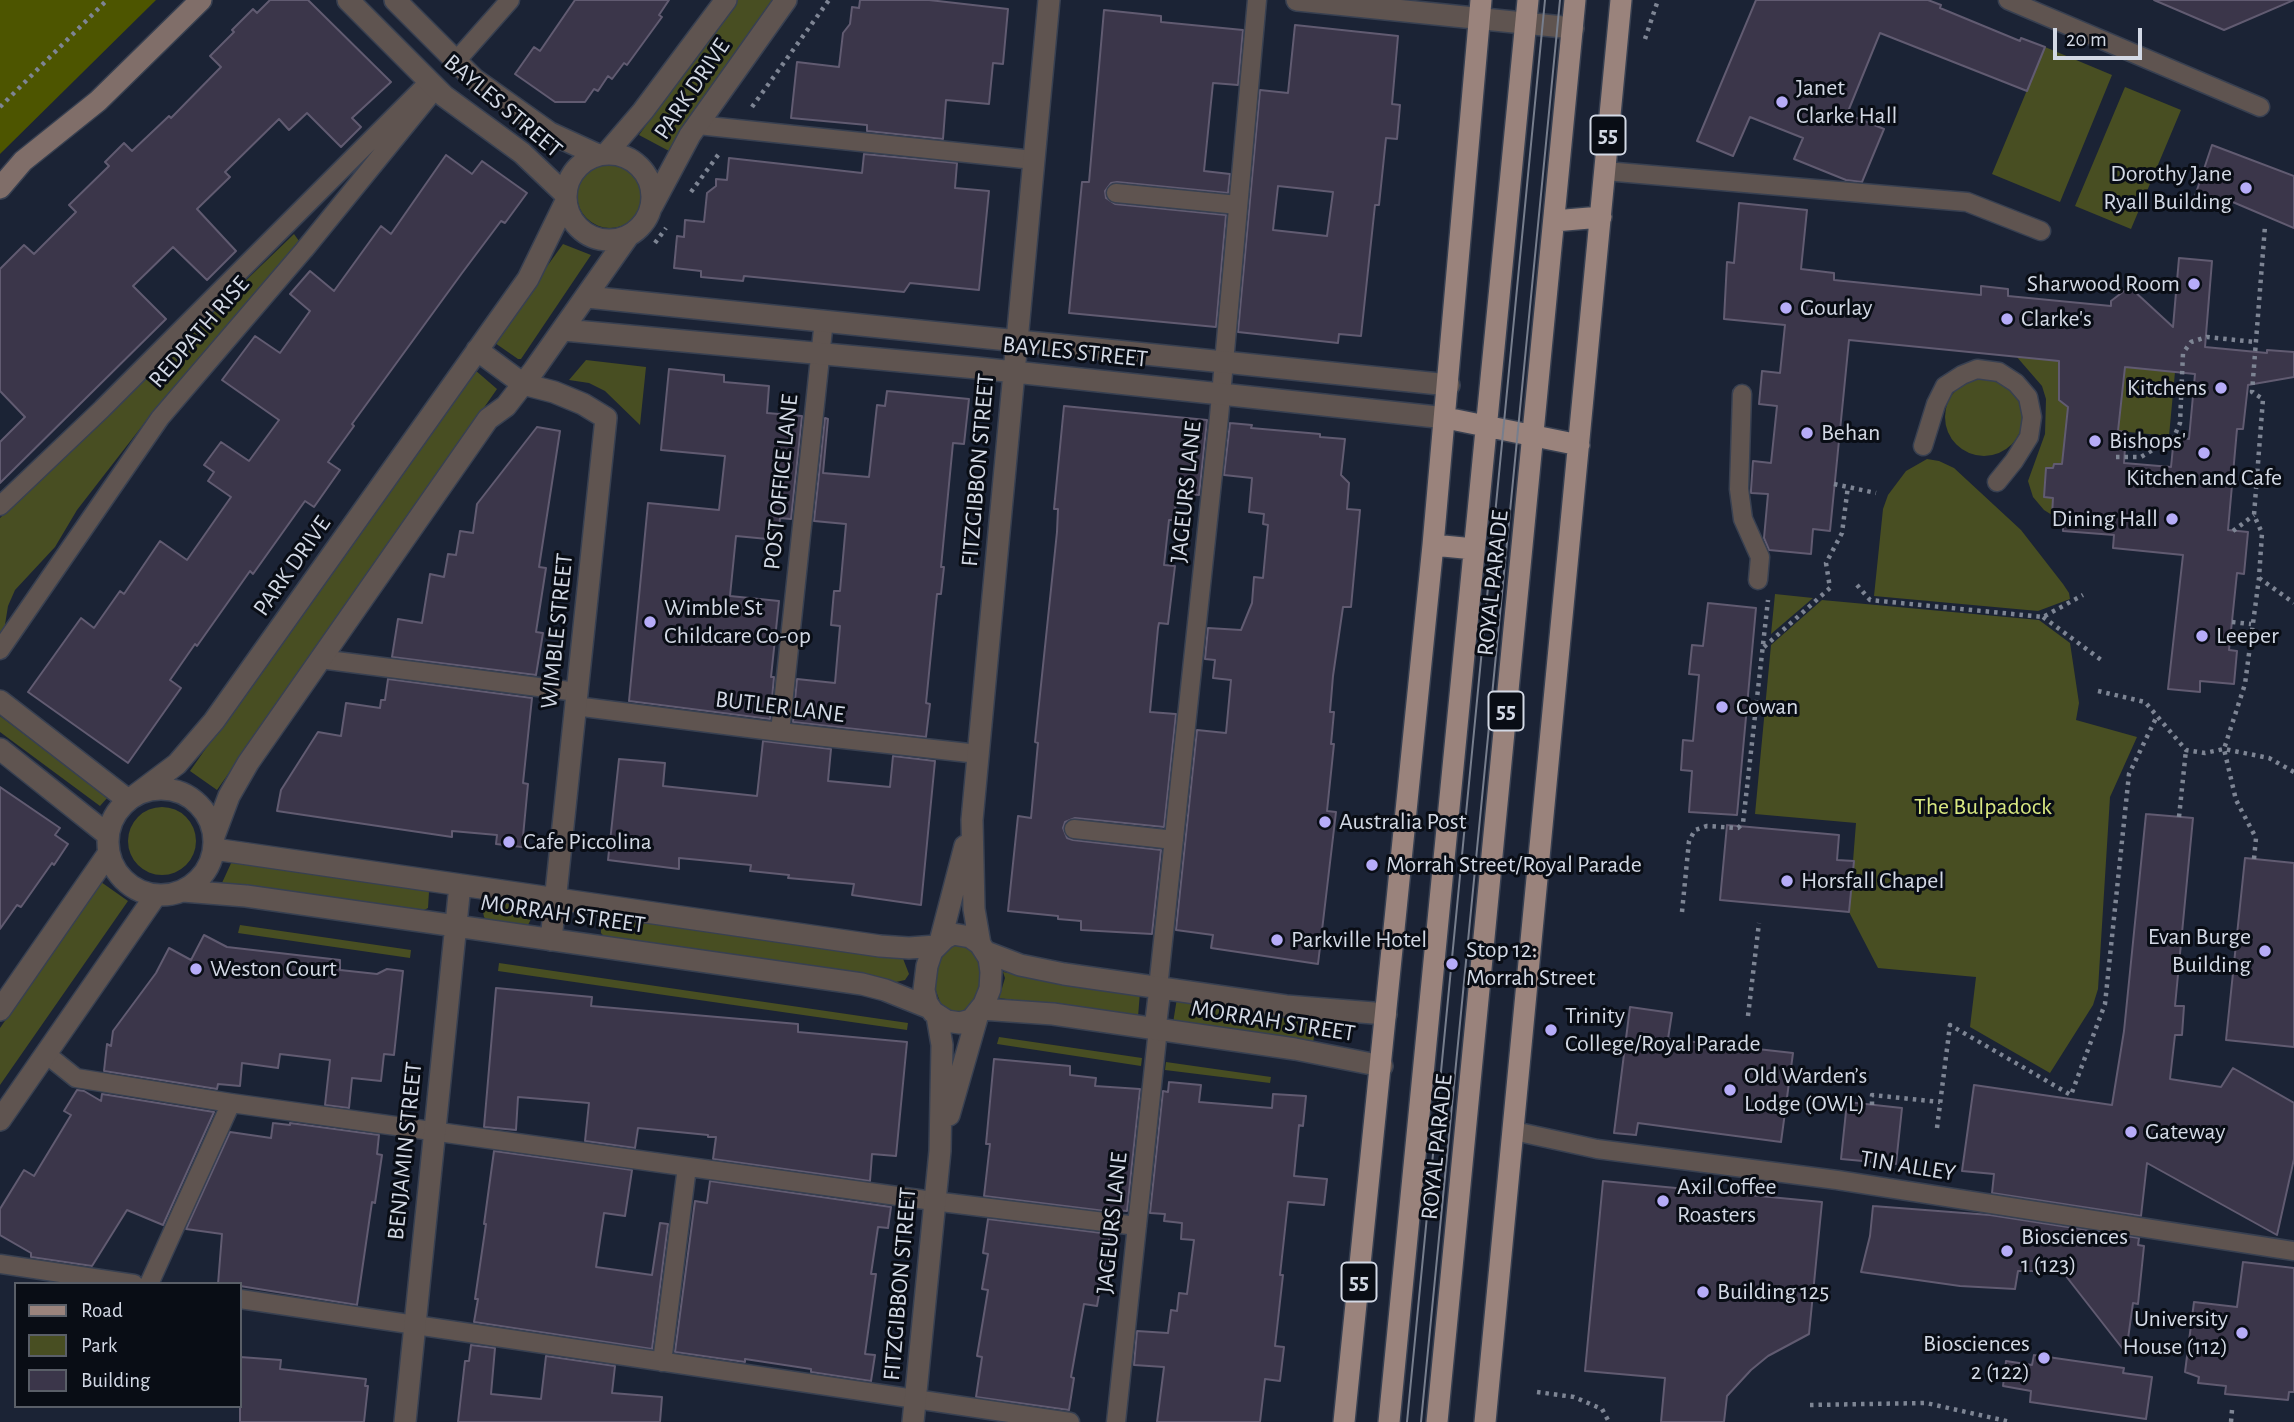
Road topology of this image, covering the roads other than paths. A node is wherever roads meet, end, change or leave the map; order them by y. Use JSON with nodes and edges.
{"nodes":[{"id":1,"x":201,"y":0,"type":"edge"},
{"id":2,"x":348,"y":0,"type":"edge"},
{"id":3,"x":395,"y":0,"type":"edge"},
{"id":4,"x":510,"y":0,"type":"edge"},
{"id":5,"x":726,"y":0,"type":"edge"},
{"id":6,"x":786,"y":0,"type":"edge"},
{"id":7,"x":1049,"y":0,"type":"edge"},
{"id":8,"x":1257,"y":0,"type":"edge"},
{"id":9,"x":1297,"y":0,"type":"edge"},
{"id":10,"x":1528,"y":0,"type":"edge"},
{"id":11,"x":1575,"y":0,"type":"edge"},
{"id":12,"x":1621,"y":0,"type":"edge"},
{"id":13,"x":2008,"y":0,"type":"edge"},
{"id":14,"x":1381,"y":4,"type":"edge"},
{"id":15,"x":1481,"y":9,"type":"edge"},
{"id":16,"x":1525,"y":23,"type":"junction"},
{"id":17,"x":1573,"y":28,"type":"junction"},
{"id":18,"x":456,"y":61,"type":"junction"},
{"id":19,"x":433,"y":84,"type":"junction"},
{"id":20,"x":2260,"y":107,"type":"dead end"},
{"id":21,"x":698,"y":125,"type":"junction"},
{"id":22,"x":602,"y":154,"type":"junction"},
{"id":23,"x":1034,"y":160,"type":"junction"},
{"id":24,"x":1605,"y":171,"type":"junction"},
{"id":25,"x":0,"y":188,"type":"edge"},
{"id":26,"x":1116,"y":192,"type":"dead end"},
{"id":27,"x":565,"y":197,"type":"junction"},
{"id":28,"x":1238,"y":205,"type":"junction"},
{"id":29,"x":649,"y":213,"type":"junction"},
{"id":30,"x":1601,"y":217,"type":"junction"},
{"id":31,"x":1554,"y":221,"type":"junction"},
{"id":32,"x":2041,"y":231,"type":"dead end"},
{"id":33,"x":629,"y":235,"type":"junction"},
{"id":34,"x":587,"y":297,"type":"junction"},
{"id":35,"x":824,"y":320,"type":"junction"},
{"id":36,"x":564,"y":330,"type":"junction"},
{"id":37,"x":1017,"y":341,"type":"junction"},
{"id":38,"x":477,"y":351,"type":"junction"},
{"id":39,"x":819,"y":354,"type":"junction"},
{"id":40,"x":1223,"y":361,"type":"junction"},
{"id":41,"x":1014,"y":372,"type":"junction"},
{"id":42,"x":523,"y":384,"type":"junction"},
{"id":43,"x":1449,"y":385,"type":"junction"},
{"id":44,"x":1220,"y":394,"type":"junction"},
{"id":45,"x":1742,"y":394,"type":"dead end"},
{"id":46,"x":1446,"y":418,"type":"junction"},
{"id":47,"x":1486,"y":426,"type":"junction"},
{"id":48,"x":1534,"y":436,"type":"junction"},
{"id":49,"x":1579,"y":445,"type":"junction"},
{"id":50,"x":1923,"y":446,"type":"dead end"},
{"id":51,"x":1997,"y":482,"type":"dead end"},
{"id":52,"x":0,"y":506,"type":"edge"},
{"id":53,"x":1433,"y":545,"type":"junction"},
{"id":54,"x":1474,"y":549,"type":"junction"},
{"id":55,"x":1763,"y":588,"type":"road end"},
{"id":56,"x":0,"y":650,"type":"edge"},
{"id":57,"x":320,"y":659,"type":"junction"},
{"id":58,"x":576,"y":699,"type":"junction"},
{"id":59,"x":0,"y":701,"type":"edge"},
{"id":60,"x":779,"y":732,"type":"junction"},
{"id":61,"x":0,"y":749,"type":"edge"},
{"id":62,"x":978,"y":754,"type":"junction"},
{"id":63,"x":130,"y":799,"type":"junction"},
{"id":64,"x":972,"y":820,"type":"junction"},
{"id":65,"x":1074,"y":829,"type":"dead end"},
{"id":66,"x":1174,"y":840,"type":"junction"},
{"id":67,"x":214,"y":843,"type":"junction"},
{"id":68,"x":108,"y":844,"type":"junction"},
{"id":69,"x":460,"y":886,"type":"junction"},
{"id":70,"x":183,"y":891,"type":"junction"},
{"id":71,"x":156,"y":895,"type":"junction"},
{"id":72,"x":555,"y":898,"type":"junction"},
{"id":73,"x":455,"y":925,"type":"junction"},
{"id":74,"x":551,"y":940,"type":"junction"},
{"id":75,"x":938,"y":944,"type":"junction"},
{"id":76,"x":983,"y":948,"type":"junction"},
{"id":77,"x":1159,"y":988,"type":"junction"},
{"id":78,"x":0,"y":1010,"type":"edge"},
{"id":79,"x":934,"y":1012,"type":"junction"},
{"id":80,"x":980,"y":1012,"type":"junction"},
{"id":81,"x":1387,"y":1014,"type":"junction"},
{"id":82,"x":1156,"y":1029,"type":"junction"},
{"id":83,"x":46,"y":1054,"type":"junction"},
{"id":84,"x":1382,"y":1066,"type":"junction"},
{"id":85,"x":230,"y":1104,"type":"junction"},
{"id":86,"x":0,"y":1120,"type":"edge"},
{"id":87,"x":1514,"y":1131,"type":"junction"},
{"id":88,"x":433,"y":1132,"type":"junction"},
{"id":89,"x":940,"y":1151,"type":"junction"},
{"id":90,"x":687,"y":1167,"type":"junction"},
{"id":91,"x":933,"y":1201,"type":"junction"},
{"id":92,"x":1137,"y":1226,"type":"junction"},
{"id":93,"x":2294,"y":1251,"type":"edge"},
{"id":94,"x":0,"y":1264,"type":"edge"},
{"id":95,"x":121,"y":1282,"type":"edge"},
{"id":96,"x":150,"y":1282,"type":"edge"},
{"id":97,"x":242,"y":1299,"type":"edge"},
{"id":98,"x":415,"y":1324,"type":"junction"},
{"id":99,"x":662,"y":1362,"type":"junction"},
{"id":100,"x":916,"y":1398,"type":"junction"},
{"id":101,"x":1111,"y":1421,"type":"edge"},
{"id":102,"x":405,"y":1422,"type":"edge"},
{"id":103,"x":913,"y":1422,"type":"edge"},
{"id":104,"x":1070,"y":1422,"type":"edge"},
{"id":105,"x":1344,"y":1422,"type":"edge"},
{"id":106,"x":1390,"y":1422,"type":"edge"},
{"id":107,"x":1437,"y":1422,"type":"edge"},
{"id":108,"x":1485,"y":1422,"type":"edge"}],
"edges":[{"from":1,"to":25,"type":"street"},
{"from":2,"to":19,"type":"street","name":"BAYLES STREET"},
{"from":3,"to":18,"type":"street","name":"BAYLES STREET"},
{"from":4,"to":18,"type":"lane","name":"REDPATH RISE"},
{"from":5,"to":22,"type":"street","name":"PARK DRIVE"},
{"from":6,"to":21,"type":"street","name":"PARK DRIVE"},
{"from":7,"to":23,"type":"street","name":"FITZGIBBON STREET"},
{"from":8,"to":28,"type":"lane","name":"JAGEURS LANE"},
{"from":9,"to":14,"type":"street"},
{"from":10,"to":16,"type":"main road","name":"ROYAL PARADE","number":"55"},
{"from":11,"to":17,"type":"main road","name":"ROYAL PARADE","number":"55"},
{"from":12,"to":24,"type":"main road","number":"55"},
{"from":13,"to":20,"type":"lane"},
{"from":14,"to":15,"type":"street"},
{"from":15,"to":16,"type":"street"},
{"from":15,"to":43,"type":"main road","number":"55"},
{"from":16,"to":17,"type":"street"},
{"from":16,"to":47,"type":"main road","name":"ROYAL PARADE","number":"55"},
{"from":17,"to":31,"type":"main road","name":"ROYAL PARADE","number":"55"},
{"from":18,"to":19,"type":"street","name":"REDPATH RISE"},
{"from":18,"to":22,"type":"street","name":"BAYLES STREET"},
{"from":19,"to":27,"type":"street","name":"BAYLES STREET"},
{"from":19,"to":52,"type":"lane","name":"REDPATH RISE"},
{"from":19,"to":56,"type":"lane","name":"REDPATH RISE"},
{"from":21,"to":23,"type":"lane"},
{"from":21,"to":29,"type":"street","name":"PARK DRIVE"},
{"from":22,"to":27,"type":"street"},
{"from":22,"to":29,"type":"street"},
{"from":23,"to":37,"type":"street","name":"FITZGIBBON STREET"},
{"from":24,"to":30,"type":"main road","number":"55"},
{"from":24,"to":32,"type":"lane"},
{"from":26,"to":28,"type":"lane"},
{"from":27,"to":33,"type":"street"},
{"from":27,"to":38,"type":"street","name":"PARK DRIVE"},
{"from":28,"to":40,"type":"lane","name":"JAGEURS LANE"},
{"from":29,"to":33,"type":"street"},
{"from":30,"to":31,"type":"main road"},
{"from":30,"to":49,"type":"main road","number":"55"},
{"from":31,"to":48,"type":"main road","name":"ROYAL PARADE","number":"55"},
{"from":33,"to":34,"type":"street"},
{"from":34,"to":35,"type":"street","name":"BAYLES STREET"},
{"from":34,"to":36,"type":"street"},
{"from":35,"to":37,"type":"street","name":"BAYLES STREET"},
{"from":35,"to":39,"type":"lane","name":"POST OFFICE LANE"},
{"from":36,"to":39,"type":"street","name":"BAYLES STREET"},
{"from":36,"to":42,"type":"street"},
{"from":37,"to":40,"type":"street","name":"BAYLES STREET"},
{"from":37,"to":41,"type":"street","name":"FITZGIBBON STREET"},
{"from":38,"to":42,"type":"street"},
{"from":38,"to":63,"type":"street","name":"PARK DRIVE"},
{"from":39,"to":41,"type":"street","name":"BAYLES STREET"},
{"from":39,"to":60,"type":"lane","name":"POST OFFICE LANE"},
{"from":40,"to":43,"type":"street","name":"BAYLES STREET"},
{"from":40,"to":44,"type":"lane","name":"JAGEURS LANE"},
{"from":41,"to":44,"type":"street","name":"BAYLES STREET"},
{"from":41,"to":62,"type":"street","name":"FITZGIBBON STREET"},
{"from":42,"to":57,"type":"street"},
{"from":42,"to":58,"type":"street","name":"WIMBLE STREET"},
{"from":43,"to":46,"type":"main road","number":"55"},
{"from":44,"to":46,"type":"street","name":"BAYLES STREET"},
{"from":44,"to":66,"type":"lane","name":"JAGEURS LANE"},
{"from":45,"to":55,"type":"lane"},
{"from":46,"to":47,"type":"main road","name":"BAYLES STREET"},
{"from":46,"to":53,"type":"main road","number":"55"},
{"from":47,"to":48,"type":"main road","name":"BAYLES STREET"},
{"from":47,"to":54,"type":"main road","name":"ROYAL PARADE","number":"55"},
{"from":48,"to":49,"type":"main road","name":"BAYLES STREET"},
{"from":48,"to":107,"type":"main road","name":"ROYAL PARADE","number":"55"},
{"from":49,"to":87,"type":"main road","number":"55"},
{"from":50,"to":51,"type":"lane"},
{"from":53,"to":54,"type":"main road"},
{"from":53,"to":81,"type":"main road","number":"55"},
{"from":54,"to":106,"type":"main road","name":"ROYAL PARADE","number":"55"},
{"from":57,"to":58,"type":"lane","name":"BUTLER LANE"},
{"from":57,"to":67,"type":"street"},
{"from":58,"to":60,"type":"lane","name":"BUTLER LANE"},
{"from":58,"to":72,"type":"street","name":"WIMBLE STREET"},
{"from":59,"to":63,"type":"street"},
{"from":60,"to":62,"type":"lane","name":"BUTLER LANE"},
{"from":61,"to":68,"type":"street"},
{"from":62,"to":64,"type":"street","name":"FITZGIBBON STREET"},
{"from":63,"to":67,"type":"street"},
{"from":63,"to":68,"type":"street"},
{"from":64,"to":75,"type":"street","name":"FITZGIBBON STREET"},
{"from":64,"to":76,"type":"street","name":"FITZGIBBON STREET"},
{"from":65,"to":66,"type":"lane"},
{"from":66,"to":77,"type":"lane","name":"JAGEURS LANE"},
{"from":67,"to":69,"type":"street","name":"MORRAH STREET"},
{"from":67,"to":70,"type":"street"},
{"from":68,"to":71,"type":"street"},
{"from":68,"to":78,"type":"street"},
{"from":69,"to":72,"type":"street","name":"MORRAH STREET"},
{"from":69,"to":73,"type":"street","name":"BENJAMIN STREET"},
{"from":70,"to":71,"type":"street"},
{"from":70,"to":73,"type":"street","name":"MORRAH STREET"},
{"from":71,"to":83,"type":"street"},
{"from":72,"to":74,"type":"street","name":"WIMBLE STREET"},
{"from":72,"to":75,"type":"street","name":"MORRAH STREET"},
{"from":73,"to":74,"type":"street","name":"MORRAH STREET"},
{"from":73,"to":88,"type":"street","name":"BENJAMIN STREET"},
{"from":74,"to":79,"type":"street","name":"MORRAH STREET"},
{"from":75,"to":76,"type":"street"},
{"from":75,"to":79,"type":"street"},
{"from":76,"to":77,"type":"street","name":"MORRAH STREET"},
{"from":76,"to":80,"type":"street"},
{"from":77,"to":81,"type":"street","name":"MORRAH STREET"},
{"from":77,"to":82,"type":"street","name":"MORRAH STREET"},
{"from":79,"to":80,"type":"street"},
{"from":79,"to":89,"type":"street","name":"FITZGIBBON STREET"},
{"from":80,"to":82,"type":"street","name":"MORRAH STREET"},
{"from":80,"to":89,"type":"street","name":"FITZGIBBON STREET"},
{"from":81,"to":84,"type":"main road","number":"55"},
{"from":82,"to":84,"type":"street","name":"MORRAH STREET"},
{"from":82,"to":92,"type":"lane","name":"JAGEURS LANE"},
{"from":83,"to":85,"type":"lane"},
{"from":83,"to":86,"type":"street"},
{"from":84,"to":105,"type":"main road","number":"55"},
{"from":85,"to":88,"type":"lane"},
{"from":85,"to":96,"type":"lane"},
{"from":87,"to":93,"type":"lane","name":"TIN ALLEY"},
{"from":87,"to":108,"type":"main road","number":"55"},
{"from":88,"to":90,"type":"lane"},
{"from":88,"to":98,"type":"street","name":"BENJAMIN STREET"},
{"from":89,"to":91,"type":"street","name":"FITZGIBBON STREET"},
{"from":90,"to":91,"type":"lane"},
{"from":90,"to":99,"type":"lane"},
{"from":91,"to":92,"type":"lane"},
{"from":91,"to":100,"type":"street","name":"FITZGIBBON STREET"},
{"from":92,"to":101,"type":"lane","name":"JAGEURS LANE"},
{"from":94,"to":95,"type":"lane"},
{"from":97,"to":98,"type":"lane"},
{"from":98,"to":99,"type":"lane"},
{"from":98,"to":102,"type":"street","name":"BENJAMIN STREET"},
{"from":99,"to":100,"type":"lane"},
{"from":100,"to":103,"type":"street","name":"FITZGIBBON STREET"},
{"from":100,"to":104,"type":"lane"}]}
